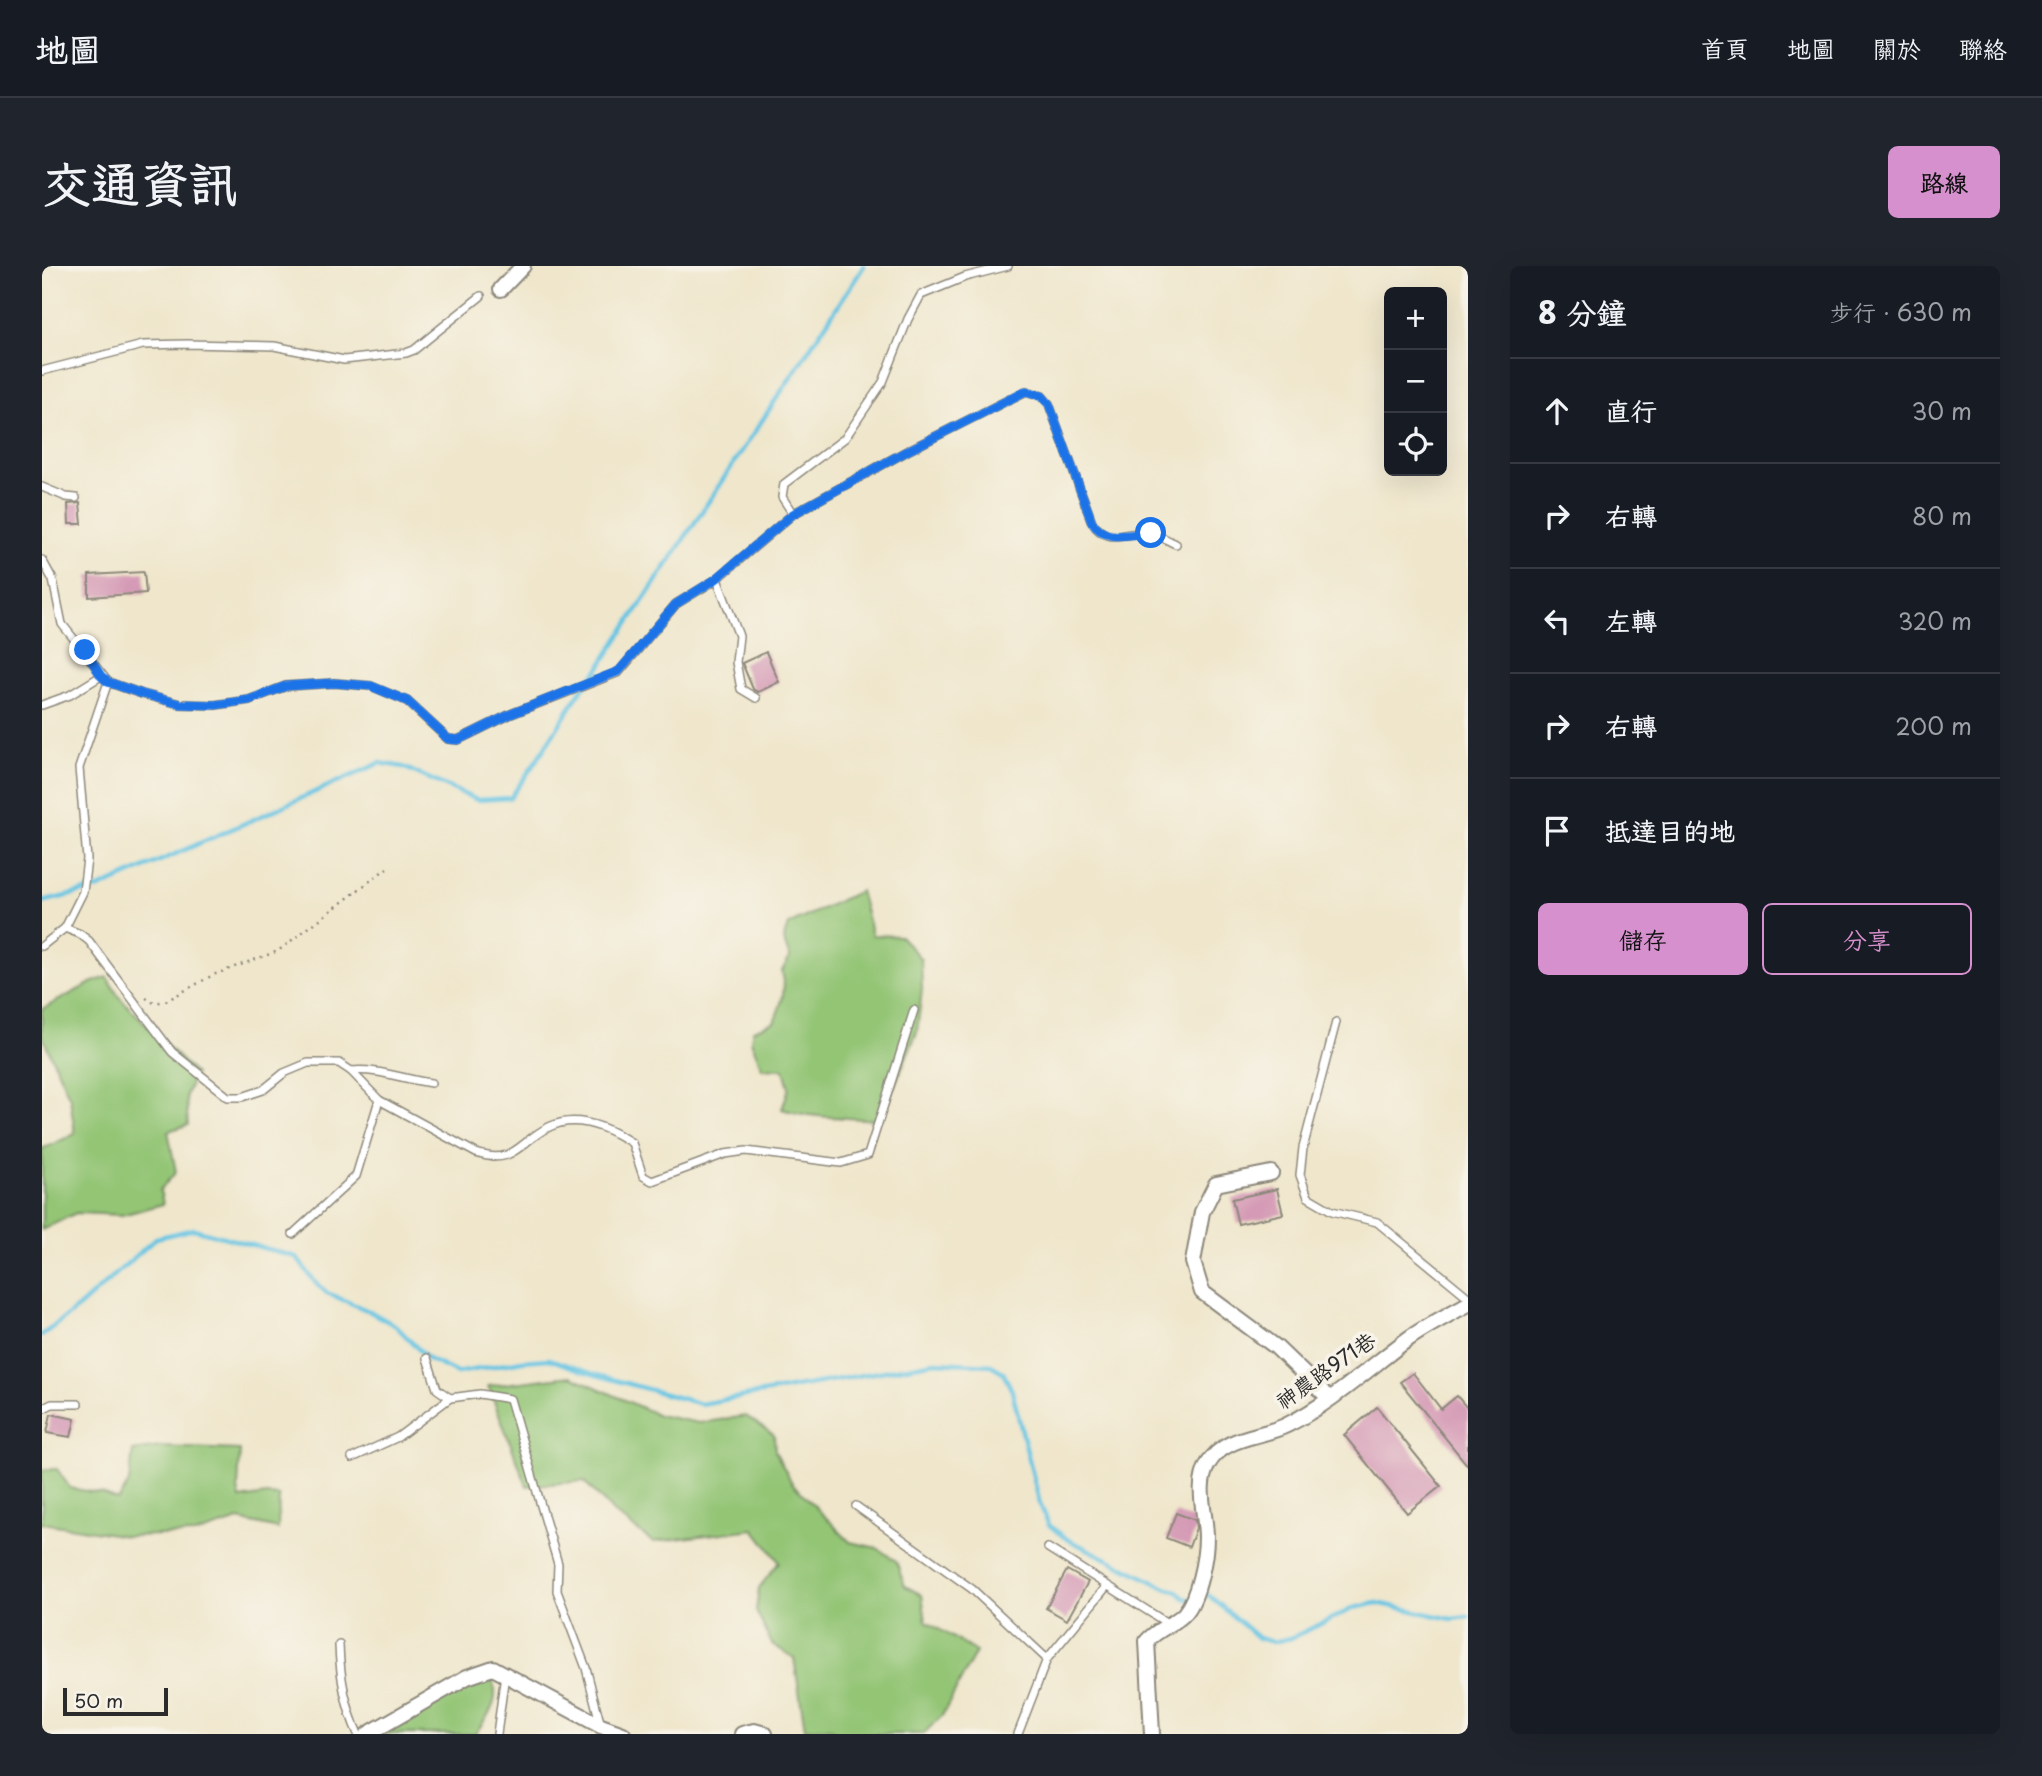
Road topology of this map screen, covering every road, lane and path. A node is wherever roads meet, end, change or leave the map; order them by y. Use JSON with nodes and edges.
{"nodes":[{"id":1,"x":523,"y":266,"type":"edge"},
{"id":2,"x":1008,"y":266,"type":"edge"},
{"id":3,"x":501,"y":289,"type":"dead end"},
{"id":4,"x":481,"y":296,"type":"dead end"},
{"id":5,"x":42,"y":371,"type":"edge"},
{"id":6,"x":42,"y":486,"type":"edge"},
{"id":7,"x":76,"y":498,"type":"dead end"},
{"id":8,"x":793,"y":514,"type":"junction"},
{"id":9,"x":1176,"y":544,"type":"dead end"},
{"id":10,"x":42,"y":560,"type":"edge"},
{"id":11,"x":716,"y":579,"type":"junction"},
{"id":12,"x":101,"y":676,"type":"junction"},
{"id":13,"x":108,"y":682,"type":"junction"},
{"id":14,"x":756,"y":698,"type":"dead end"},
{"id":15,"x":42,"y":705,"type":"edge"},
{"id":16,"x":387,"y":868,"type":"dead end"},
{"id":17,"x":65,"y":928,"type":"junction"},
{"id":18,"x":42,"y":946,"type":"edge"},
{"id":19,"x":146,"y":998,"type":"dead end"},
{"id":20,"x":914,"y":1010,"type":"dead end"},
{"id":21,"x":1336,"y":1022,"type":"dead end"},
{"id":22,"x":351,"y":1071,"type":"junction"},
{"id":23,"x":432,"y":1083,"type":"dead end"},
{"id":24,"x":379,"y":1100,"type":"junction"},
{"id":25,"x":1271,"y":1173,"type":"dead end"},
{"id":26,"x":293,"y":1234,"type":"dead end"},
{"id":27,"x":1468,"y":1297,"type":"edge"},
{"id":28,"x":1468,"y":1304,"type":"edge"},
{"id":29,"x":427,"y":1358,"type":"dead end"},
{"id":30,"x":450,"y":1398,"type":"junction"},
{"id":31,"x":1329,"y":1398,"type":"junction"},
{"id":32,"x":78,"y":1404,"type":"dead end"},
{"id":33,"x":42,"y":1409,"type":"edge"},
{"id":34,"x":352,"y":1458,"type":"dead end"},
{"id":35,"x":856,"y":1506,"type":"dead end"},
{"id":36,"x":1048,"y":1548,"type":"dead end"},
{"id":37,"x":1107,"y":1586,"type":"junction"},
{"id":38,"x":1167,"y":1623,"type":"junction"},
{"id":39,"x":339,"y":1645,"type":"dead end"},
{"id":40,"x":1047,"y":1659,"type":"junction"},
{"id":41,"x":505,"y":1674,"type":"junction"},
{"id":42,"x":601,"y":1726,"type":"junction"},
{"id":43,"x":619,"y":1733,"type":"edge"},
{"id":44,"x":358,"y":1734,"type":"edge"},
{"id":45,"x":368,"y":1734,"type":"edge"},
{"id":46,"x":497,"y":1734,"type":"edge"},
{"id":47,"x":742,"y":1734,"type":"edge"},
{"id":48,"x":765,"y":1734,"type":"edge"},
{"id":49,"x":1018,"y":1734,"type":"edge"},
{"id":50,"x":1152,"y":1734,"type":"edge"}],
"edges":[{"from":1,"to":3,"type":"street"},
{"from":2,"to":8,"type":"lane"},
{"from":4,"to":5,"type":"lane"},
{"from":6,"to":7,"type":"lane"},
{"from":8,"to":9,"type":"lane"},
{"from":8,"to":11,"type":"lane"},
{"from":10,"to":12,"type":"lane"},
{"from":11,"to":13,"type":"lane"},
{"from":11,"to":14,"type":"lane"},
{"from":12,"to":13,"type":"lane"},
{"from":12,"to":15,"type":"lane"},
{"from":13,"to":17,"type":"lane"},
{"from":16,"to":19,"type":"path"},
{"from":17,"to":18,"type":"lane"},
{"from":17,"to":22,"type":"lane"},
{"from":20,"to":24,"type":"lane"},
{"from":21,"to":27,"type":"lane"},
{"from":22,"to":23,"type":"lane"},
{"from":22,"to":24,"type":"lane"},
{"from":24,"to":26,"type":"lane"},
{"from":25,"to":31,"type":"street"},
{"from":28,"to":31,"type":"street","name":"神農路971巷"},
{"from":29,"to":30,"type":"lane"},
{"from":30,"to":34,"type":"lane"},
{"from":30,"to":42,"type":"lane"},
{"from":31,"to":38,"type":"street","name":"神農路971巷"},
{"from":32,"to":33,"type":"lane"},
{"from":35,"to":40,"type":"lane"},
{"from":36,"to":37,"type":"lane"},
{"from":37,"to":38,"type":"lane"},
{"from":37,"to":40,"type":"lane"},
{"from":38,"to":50,"type":"street","name":"神農路971巷"},
{"from":39,"to":44,"type":"lane"},
{"from":40,"to":49,"type":"lane"},
{"from":41,"to":42,"type":"street"},
{"from":41,"to":45,"type":"street"},
{"from":41,"to":46,"type":"lane"},
{"from":42,"to":43,"type":"street"},
{"from":47,"to":48,"type":"street"}]}
